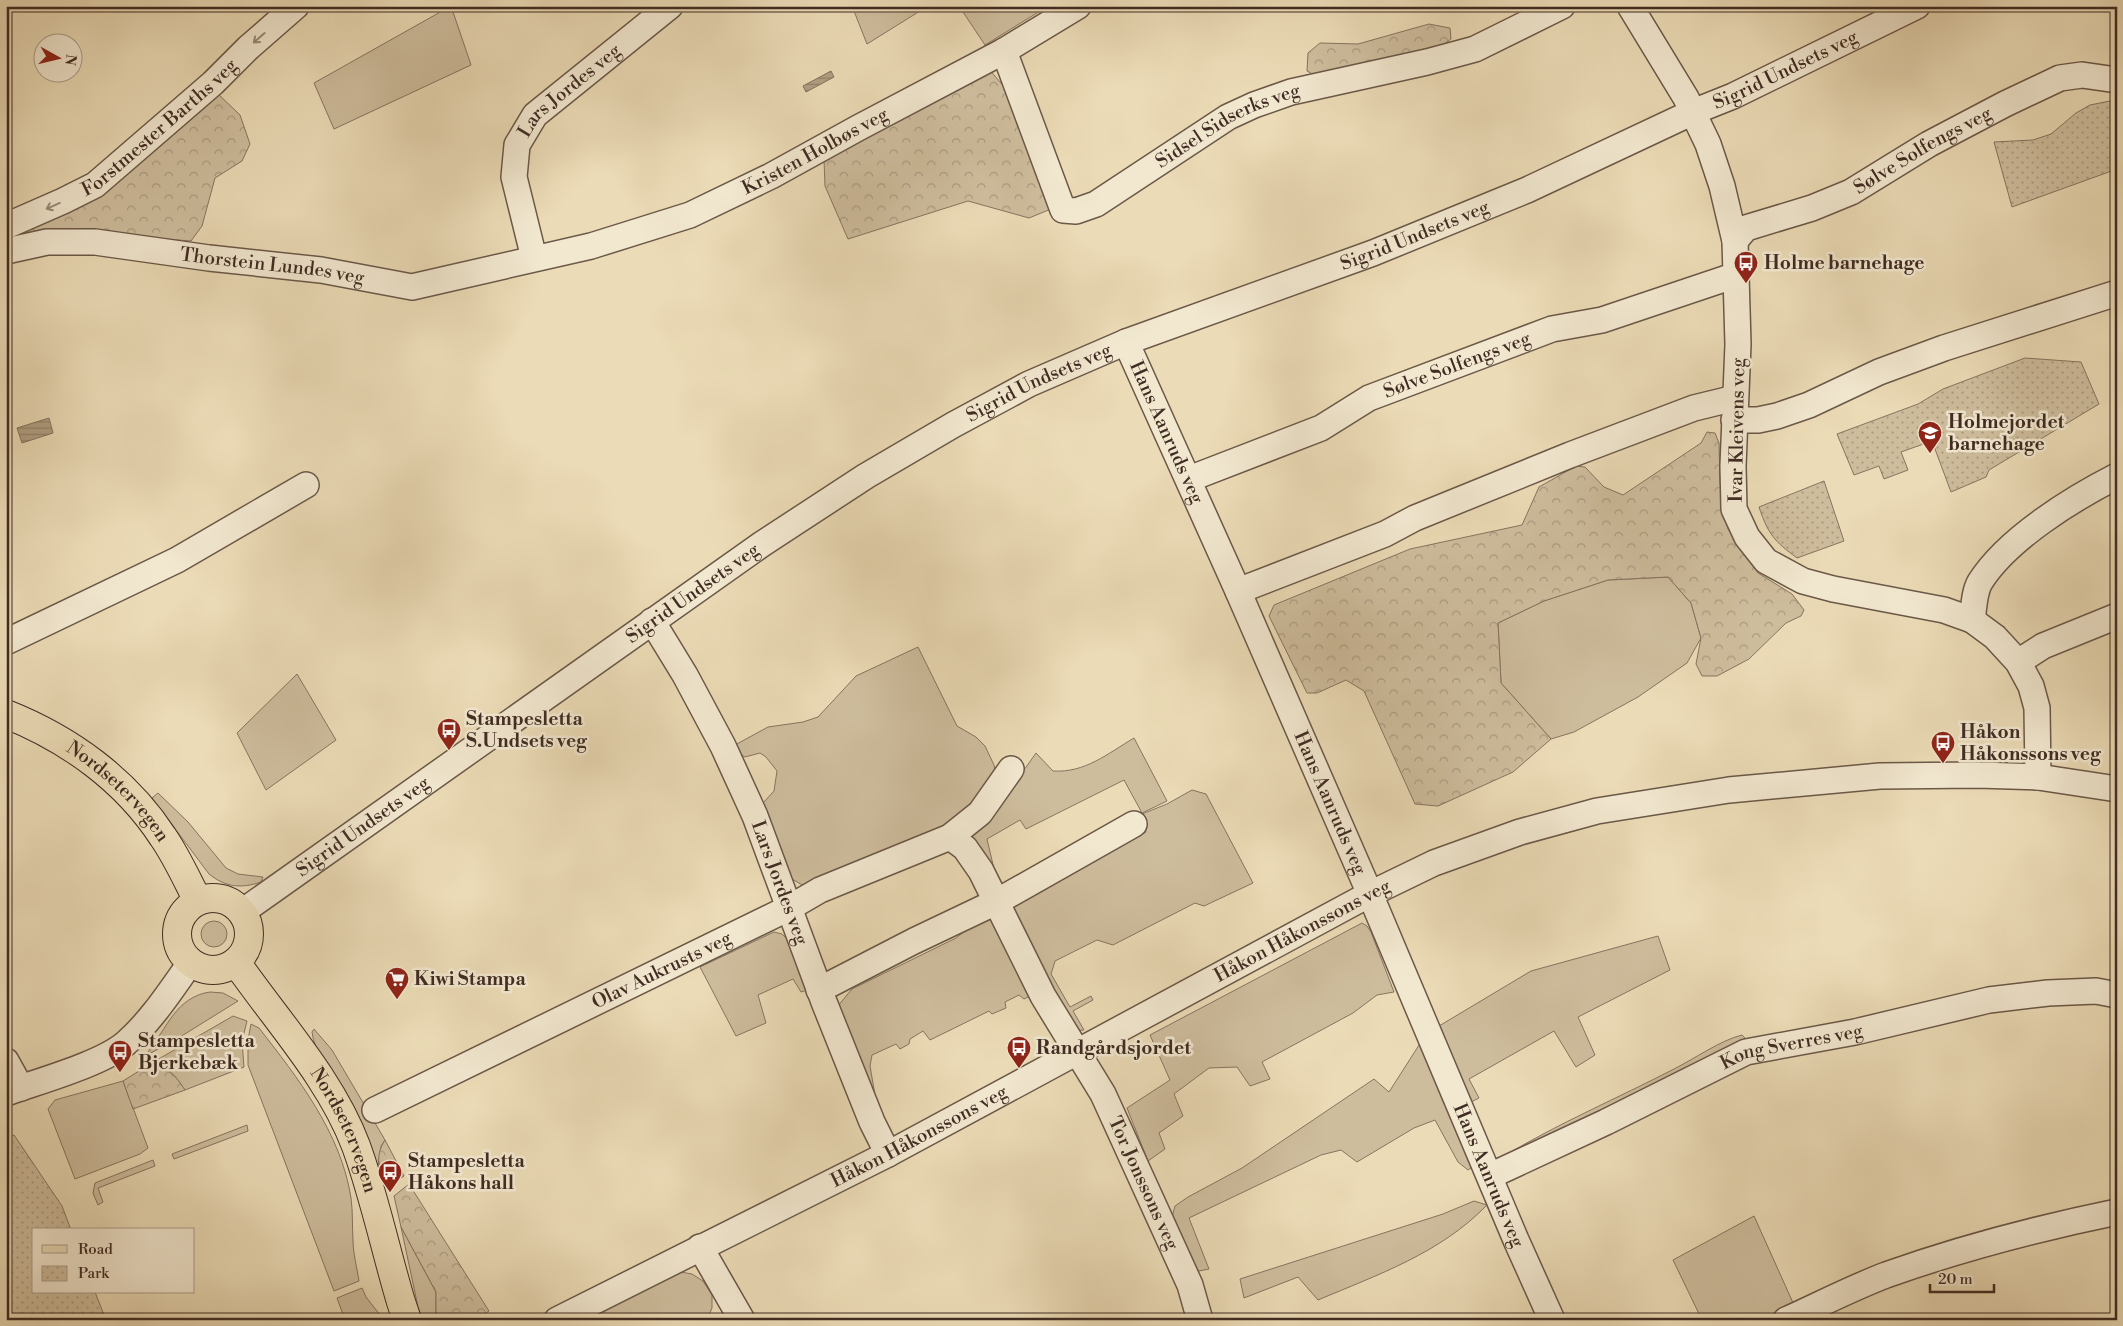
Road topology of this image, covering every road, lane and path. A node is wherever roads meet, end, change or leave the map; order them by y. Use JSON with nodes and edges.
{"nodes":[{"id":1,"x":296,"y":6,"type":"edge"},
{"id":2,"x":670,"y":6,"type":"edge"},
{"id":3,"x":1078,"y":6,"type":"edge"},
{"id":4,"x":1562,"y":6,"type":"edge"},
{"id":5,"x":1630,"y":6,"type":"edge"},
{"id":6,"x":1917,"y":6,"type":"edge"},
{"id":7,"x":1004,"y":51,"type":"junction"},
{"id":8,"x":2117,"y":80,"type":"edge"},
{"id":9,"x":1693,"y":112,"type":"junction"},
{"id":10,"x":6,"y":226,"type":"edge"},
{"id":11,"x":1735,"y":241,"type":"junction"},
{"id":12,"x":6,"y":251,"type":"edge"},
{"id":13,"x":534,"y":258,"type":"junction"},
{"id":14,"x":1736,"y":275,"type":"junction"},
{"id":15,"x":2117,"y":292,"type":"edge"},
{"id":16,"x":1126,"y":342,"type":"junction"},
{"id":17,"x":1735,"y":409,"type":"junction"},
{"id":18,"x":2117,"y":476,"type":"edge"},
{"id":19,"x":1189,"y":479,"type":"junction"},
{"id":20,"x":306,"y":485,"type":"dead end"},
{"id":21,"x":1238,"y":590,"type":"junction"},
{"id":22,"x":2117,"y":616,"type":"edge"},
{"id":23,"x":1972,"y":620,"type":"junction"},
{"id":24,"x":652,"y":621,"type":"junction"},
{"id":25,"x":6,"y":642,"type":"edge"},
{"id":26,"x":2018,"y":662,"type":"junction"},
{"id":27,"x":6,"y":714,"type":"edge"},
{"id":28,"x":1011,"y":769,"type":"dead end"},
{"id":29,"x":2038,"y":777,"type":"junction"},
{"id":30,"x":2117,"y":789,"type":"edge"},
{"id":31,"x":1134,"y":824,"type":"dead end"},
{"id":32,"x":950,"y":837,"type":"junction"},
{"id":33,"x":1370,"y":894,"type":"junction"},
{"id":34,"x":198,"y":901,"type":"junction"},
{"id":35,"x":998,"y":901,"type":"junction"},
{"id":36,"x":789,"y":908,"type":"junction"},
{"id":37,"x":242,"y":912,"type":"junction"},
{"id":38,"x":191,"y":962,"type":"junction"},
{"id":39,"x":236,"y":962,"type":"junction"},
{"id":40,"x":819,"y":990,"type":"junction"},
{"id":41,"x":2117,"y":995,"type":"edge"},
{"id":42,"x":1077,"y":1051,"type":"junction"},
{"id":43,"x":6,"y":1061,"type":"edge"},
{"id":44,"x":14,"y":1090,"type":"edge"},
{"id":45,"x":375,"y":1110,"type":"dead end"},
{"id":46,"x":888,"y":1154,"type":"junction"},
{"id":47,"x":1490,"y":1176,"type":"junction"},
{"id":48,"x":2117,"y":1212,"type":"edge"},
{"id":49,"x":700,"y":1247,"type":"junction"},
{"id":50,"x":407,"y":1320,"type":"edge"},
{"id":51,"x":557,"y":1320,"type":"edge"},
{"id":52,"x":742,"y":1320,"type":"edge"},
{"id":53,"x":1200,"y":1320,"type":"edge"},
{"id":54,"x":1552,"y":1320,"type":"edge"},
{"id":55,"x":1786,"y":1320,"type":"edge"}],
"edges":[{"from":1,"to":10,"type":"street","name":"Forstmester Barths veg","one_way":true},
{"from":2,"to":13,"type":"street","name":"Lars Jordes veg"},
{"from":3,"to":7,"type":"street","name":"Kristen Holbøs veg"},
{"from":4,"to":7,"type":"street","name":"Sidsel Sidserks veg"},
{"from":5,"to":9,"type":"street","name":"Ivar Kleivens veg"},
{"from":6,"to":9,"type":"street","name":"Sigrid Undsets veg"},
{"from":7,"to":13,"type":"street","name":"Kristen Holbøs veg"},
{"from":8,"to":11,"type":"street","name":"Sølve Solfengs veg"},
{"from":9,"to":11,"type":"street","name":"Ivar Kleivens veg"},
{"from":9,"to":16,"type":"street","name":"Sigrid Undsets veg"},
{"from":11,"to":14,"type":"street","name":"Ivar Kleivens veg"},
{"from":12,"to":13,"type":"street","name":"Thorstein Lundes veg"},
{"from":14,"to":17,"type":"street","name":"Ivar Kleivens veg"},
{"from":14,"to":19,"type":"street","name":"Sølve Solfengs veg"},
{"from":15,"to":17,"type":"street"},
{"from":16,"to":19,"type":"street","name":"Hans Aanruds veg"},
{"from":16,"to":24,"type":"street","name":"Sigrid Undsets veg"},
{"from":17,"to":21,"type":"street"},
{"from":17,"to":23,"type":"street","name":"Ivar Kleivens veg"},
{"from":18,"to":23,"type":"street"},
{"from":19,"to":21,"type":"street","name":"Hans Aanruds veg"},
{"from":20,"to":25,"type":"street"},
{"from":21,"to":33,"type":"street","name":"Hans Aanruds veg"},
{"from":22,"to":26,"type":"street"},
{"from":23,"to":26,"type":"street","name":"Ivar Kleivens veg"},
{"from":24,"to":36,"type":"street","name":"Lars Jordes veg"},
{"from":24,"to":37,"type":"street","name":"Sigrid Undsets veg"},
{"from":26,"to":29,"type":"street","name":"Ivar Kleivens veg"},
{"from":27,"to":34,"type":"main road","name":"Nordsetervegen"},
{"from":28,"to":32,"type":"street","name":"Olav Aukrusts veg"},
{"from":29,"to":30,"type":"street","name":"Håkon Håkonssons veg"},
{"from":29,"to":33,"type":"street","name":"Håkon Håkonssons veg"},
{"from":31,"to":35,"type":"street"},
{"from":32,"to":35,"type":"street"},
{"from":32,"to":36,"type":"street","name":"Olav Aukrusts veg"},
{"from":33,"to":42,"type":"street","name":"Håkon Håkonssons veg"},
{"from":33,"to":47,"type":"street","name":"Hans Aanruds veg"},
{"from":34,"to":37,"type":"main road"},
{"from":34,"to":38,"type":"main road"},
{"from":35,"to":40,"type":"street"},
{"from":35,"to":42,"type":"street"},
{"from":36,"to":40,"type":"street","name":"Lars Jordes veg"},
{"from":36,"to":45,"type":"street","name":"Olav Aukrusts veg"},
{"from":37,"to":39,"type":"main road"},
{"from":38,"to":39,"type":"main road"},
{"from":38,"to":44,"type":"street"},
{"from":39,"to":50,"type":"main road","name":"Nordsetervegen"},
{"from":40,"to":46,"type":"street","name":"Lars Jordes veg"},
{"from":41,"to":47,"type":"street","name":"Kong Sverres veg"},
{"from":42,"to":46,"type":"street","name":"Håkon Håkonssons veg"},
{"from":42,"to":53,"type":"street","name":"Tor Jonssons veg"},
{"from":43,"to":44,"type":"street"},
{"from":46,"to":49,"type":"street","name":"Håkon Håkonssons veg"},
{"from":47,"to":54,"type":"street","name":"Hans Aanruds veg"},
{"from":48,"to":55,"type":"street"},
{"from":49,"to":51,"type":"street","name":"Håkon Håkonssons veg"},
{"from":49,"to":52,"type":"street"}]}
